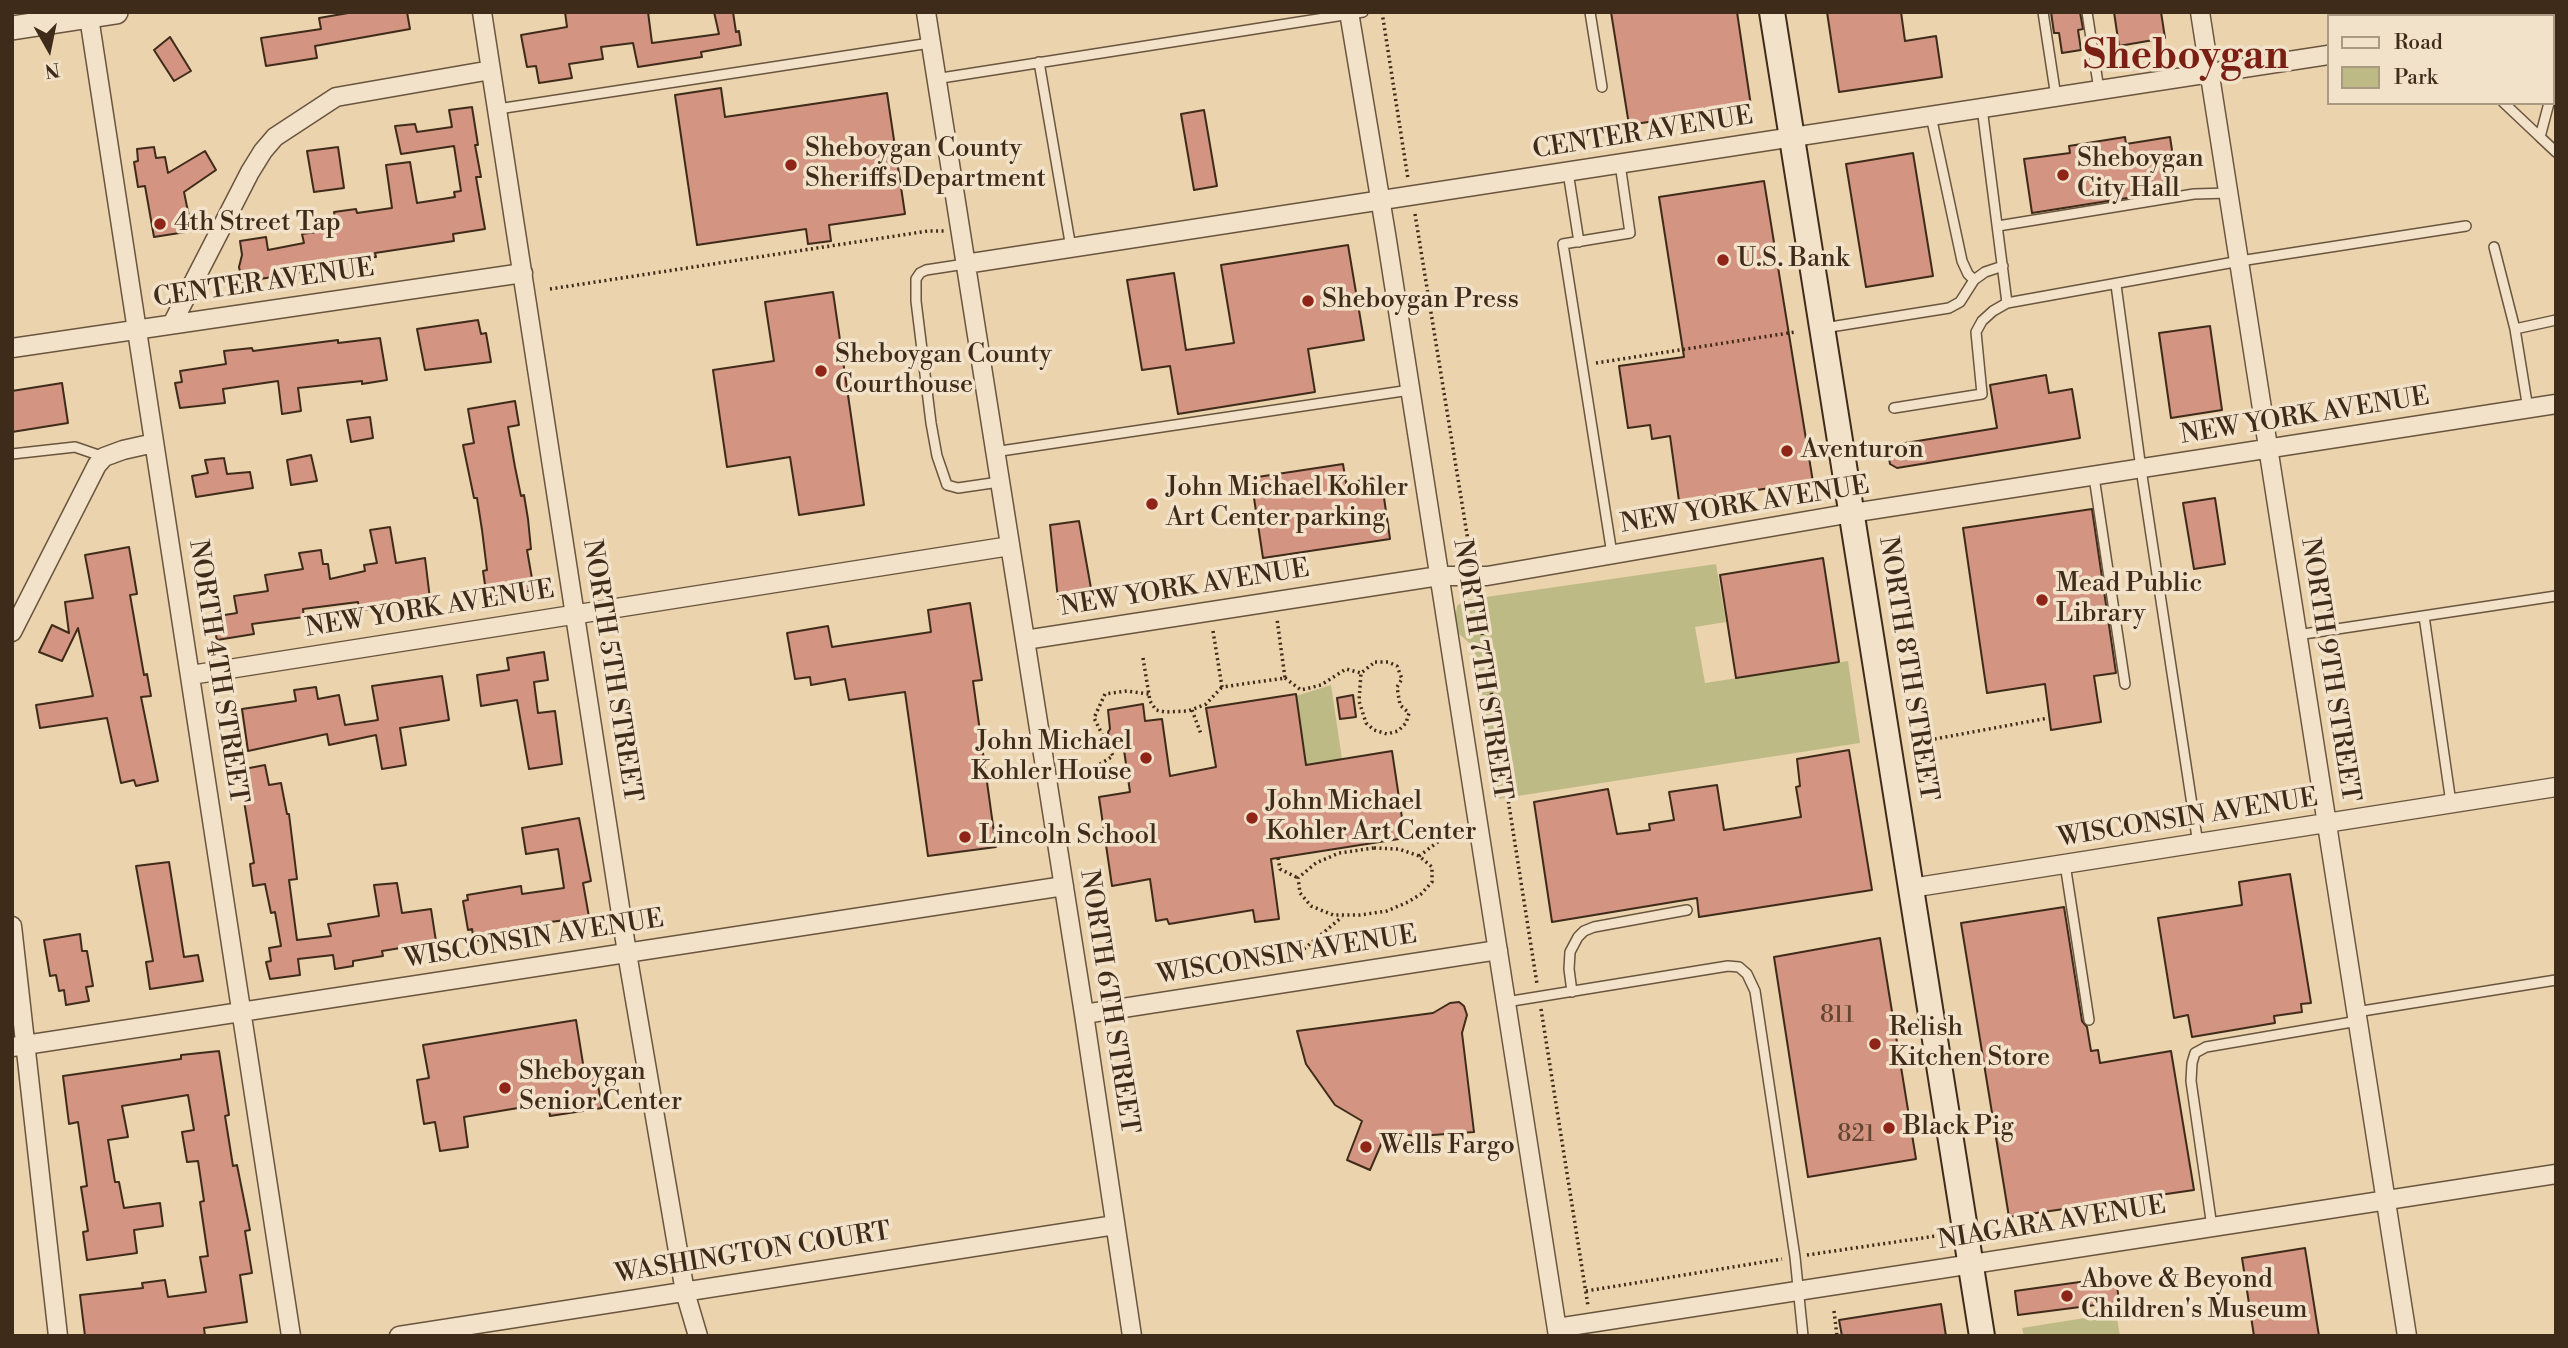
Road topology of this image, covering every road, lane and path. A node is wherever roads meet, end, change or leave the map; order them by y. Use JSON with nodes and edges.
{"nodes":[{"id":1,"x":116,"y":12,"type":"edge"},
{"id":2,"x":482,"y":12,"type":"edge"},
{"id":3,"x":926,"y":12,"type":"edge"},
{"id":4,"x":1382,"y":12,"type":"edge"},
{"id":5,"x":1590,"y":12,"type":"edge"},
{"id":6,"x":1772,"y":12,"type":"edge"},
{"id":7,"x":2043,"y":12,"type":"edge"},
{"id":8,"x":2087,"y":12,"type":"edge"},
{"id":9,"x":2200,"y":12,"type":"edge"},
{"id":10,"x":1354,"y":13,"type":"edge"},
{"id":11,"x":89,"y":16,"type":"junction"},
{"id":12,"x":12,"y":28,"type":"edge"},
{"id":13,"x":930,"y":43,"type":"junction"},
{"id":14,"x":2326,"y":55,"type":"edge"},
{"id":15,"x":1040,"y":62,"type":"junction"},
{"id":16,"x":491,"y":70,"type":"junction"},
{"id":17,"x":2210,"y":73,"type":"junction"},
{"id":18,"x":935,"y":79,"type":"junction"},
{"id":19,"x":1602,"y":87,"type":"dead end"},
{"id":20,"x":2099,"y":90,"type":"junction"},
{"id":21,"x":2056,"y":97,"type":"junction"},
{"id":22,"x":2506,"y":105,"type":"edge"},
{"id":23,"x":2550,"y":105,"type":"edge"},
{"id":24,"x":1982,"y":108,"type":"junction"},
{"id":25,"x":498,"y":109,"type":"junction"},
{"id":26,"x":1931,"y":116,"type":"junction"},
{"id":27,"x":2540,"y":137,"type":"junction"},
{"id":28,"x":1792,"y":138,"type":"junction"},
{"id":29,"x":2556,"y":152,"type":"edge"},
{"id":30,"x":1620,"y":164,"type":"junction"},
{"id":31,"x":1568,"y":172,"type":"junction"},
{"id":32,"x":2229,"y":193,"type":"junction"},
{"id":33,"x":1412,"y":196,"type":"junction"},
{"id":34,"x":1380,"y":201,"type":"junction"},
{"id":35,"x":1998,"y":226,"type":"junction"},
{"id":36,"x":2466,"y":226,"type":"dead end"},
{"id":37,"x":960,"y":231,"type":"junction"},
{"id":38,"x":1579,"y":242,"type":"junction"},
{"id":39,"x":2494,"y":247,"type":"dead end"},
{"id":40,"x":1071,"y":248,"type":"junction"},
{"id":41,"x":2240,"y":261,"type":"junction"},
{"id":42,"x":965,"y":264,"type":"junction"},
{"id":43,"x":2003,"y":266,"type":"junction"},
{"id":44,"x":523,"y":273,"type":"junction"},
{"id":45,"x":1974,"y":280,"type":"junction"},
{"id":46,"x":2116,"y":285,"type":"junction"},
{"id":47,"x":550,"y":289,"type":"dead end"},
{"id":48,"x":2007,"y":303,"type":"junction"},
{"id":49,"x":2556,"y":320,"type":"edge"},
{"id":50,"x":172,"y":324,"type":"junction"},
{"id":51,"x":1822,"y":328,"type":"junction"},
{"id":52,"x":137,"y":329,"type":"junction"},
{"id":53,"x":2515,"y":329,"type":"junction"},
{"id":54,"x":1795,"y":332,"type":"dead end"},
{"id":55,"x":12,"y":348,"type":"edge"},
{"id":56,"x":1583,"y":365,"type":"junction"},
{"id":57,"x":1410,"y":390,"type":"junction"},
{"id":58,"x":2556,"y":404,"type":"edge"},
{"id":59,"x":1894,"y":408,"type":"dead end"},
{"id":60,"x":2528,"y":409,"type":"junction"},
{"id":61,"x":155,"y":443,"type":"junction"},
{"id":62,"x":2269,"y":449,"type":"junction"},
{"id":63,"x":994,"y":452,"type":"junction"},
{"id":64,"x":12,"y":454,"type":"edge"},
{"id":65,"x":104,"y":457,"type":"junction"},
{"id":66,"x":2141,"y":469,"type":"junction"},
{"id":67,"x":2094,"y":477,"type":"junction"},
{"id":68,"x":999,"y":482,"type":"junction"},
{"id":69,"x":1852,"y":513,"type":"junction"},
{"id":70,"x":1010,"y":546,"type":"junction"},
{"id":71,"x":1612,"y":554,"type":"junction"},
{"id":72,"x":1439,"y":576,"type":"junction"},
{"id":73,"x":1472,"y":577,"type":"junction"},
{"id":74,"x":2556,"y":596,"type":"edge"},
{"id":75,"x":1274,"y":601,"type":"junction"},
{"id":76,"x":1209,"y":611,"type":"junction"},
{"id":77,"x":575,"y":614,"type":"junction"},
{"id":78,"x":2424,"y":616,"type":"junction"},
{"id":79,"x":12,"y":632,"type":"edge"},
{"id":80,"x":2297,"y":635,"type":"junction"},
{"id":81,"x":1025,"y":640,"type":"junction"},
{"id":82,"x":1143,"y":658,"type":"dead end"},
{"id":83,"x":1361,"y":673,"type":"junction"},
{"id":84,"x":191,"y":675,"type":"junction"},
{"id":85,"x":1285,"y":678,"type":"junction"},
{"id":86,"x":2125,"y":684,"type":"dead end"},
{"id":87,"x":1222,"y":687,"type":"junction"},
{"id":88,"x":1149,"y":694,"type":"junction"},
{"id":89,"x":1192,"y":710,"type":"junction"},
{"id":90,"x":2048,"y":718,"type":"dead end"},
{"id":91,"x":1201,"y":734,"type":"dead end"},
{"id":92,"x":1913,"y":743,"type":"dead end"},
{"id":93,"x":1084,"y":769,"type":"dead end"},
{"id":94,"x":2556,"y":787,"type":"edge"},
{"id":95,"x":2451,"y":803,"type":"junction"},
{"id":96,"x":2327,"y":824,"type":"junction"},
{"id":97,"x":1450,"y":833,"type":"dead end"},
{"id":98,"x":2198,"y":844,"type":"junction"},
{"id":99,"x":1419,"y":856,"type":"junction"},
{"id":100,"x":1278,"y":858,"type":"dead end"},
{"id":101,"x":2065,"y":864,"type":"junction"},
{"id":102,"x":1298,"y":878,"type":"junction"},
{"id":103,"x":1064,"y":886,"type":"junction"},
{"id":104,"x":1911,"y":888,"type":"junction"},
{"id":105,"x":1687,"y":911,"type":"dead end"},
{"id":106,"x":1344,"y":915,"type":"junction"},
{"id":107,"x":12,"y":926,"type":"edge"},
{"id":108,"x":1304,"y":949,"type":"dead end"},
{"id":109,"x":1498,"y":950,"type":"junction"},
{"id":110,"x":627,"y":953,"type":"junction"},
{"id":111,"x":2556,"y":980,"type":"edge"},
{"id":112,"x":1572,"y":992,"type":"junction"},
{"id":113,"x":1539,"y":996,"type":"junction"},
{"id":114,"x":1506,"y":1002,"type":"junction"},
{"id":115,"x":242,"y":1012,"type":"junction"},
{"id":116,"x":1084,"y":1014,"type":"junction"},
{"id":117,"x":2357,"y":1016,"type":"junction"},
{"id":118,"x":2089,"y":1020,"type":"dead end"},
{"id":119,"x":18,"y":1046,"type":"edge"},
{"id":120,"x":2556,"y":1174,"type":"edge"},
{"id":121,"x":2385,"y":1201,"type":"junction"},
{"id":122,"x":1115,"y":1225,"type":"junction"},
{"id":123,"x":2212,"y":1227,"type":"junction"},
{"id":124,"x":1936,"y":1236,"type":"dead end"},
{"id":125,"x":1795,"y":1257,"type":"junction"},
{"id":126,"x":1971,"y":1263,"type":"junction"},
{"id":127,"x":1797,"y":1290,"type":"junction"},
{"id":128,"x":1586,"y":1291,"type":"junction"},
{"id":129,"x":685,"y":1292,"type":"junction"},
{"id":130,"x":1834,"y":1311,"type":"dead end"},
{"id":131,"x":1591,"y":1323,"type":"junction"},
{"id":132,"x":1557,"y":1332,"type":"edge"},
{"id":133,"x":58,"y":1336,"type":"edge"},
{"id":134,"x":291,"y":1336,"type":"edge"},
{"id":135,"x":399,"y":1336,"type":"edge"},
{"id":136,"x":698,"y":1336,"type":"edge"},
{"id":137,"x":1132,"y":1336,"type":"edge"},
{"id":138,"x":1803,"y":1336,"type":"edge"},
{"id":139,"x":1837,"y":1336,"type":"edge"},
{"id":140,"x":1982,"y":1336,"type":"edge"},
{"id":141,"x":2407,"y":1336,"type":"edge"}],
"edges":[{"from":1,"to":11,"type":"street"},
{"from":2,"to":16,"type":"street","name":"NORTH 5TH STREET"},
{"from":3,"to":13,"type":"street","name":"NORTH 6TH STREET"},
{"from":4,"to":33,"type":"path"},
{"from":5,"to":19,"type":"lane"},
{"from":6,"to":28,"type":"main road","name":"NORTH 8TH STREET"},
{"from":7,"to":21,"type":"lane"},
{"from":8,"to":20,"type":"lane"},
{"from":9,"to":17,"type":"street","name":"NORTH 9TH STREET"},
{"from":10,"to":15,"type":"lane"},
{"from":10,"to":34,"type":"street","name":"NORTH 7TH STREET"},
{"from":11,"to":12,"type":"street"},
{"from":11,"to":52,"type":"street","name":"NORTH 4TH STREET"},
{"from":13,"to":18,"type":"street","name":"NORTH 6TH STREET"},
{"from":13,"to":25,"type":"lane"},
{"from":14,"to":17,"type":"street","name":"CENTER AVENUE"},
{"from":15,"to":18,"type":"lane"},
{"from":15,"to":40,"type":"lane"},
{"from":16,"to":25,"type":"street","name":"NORTH 5TH STREET"},
{"from":16,"to":50,"type":"street"},
{"from":17,"to":20,"type":"street","name":"CENTER AVENUE"},
{"from":17,"to":32,"type":"street","name":"NORTH 9TH STREET"},
{"from":18,"to":37,"type":"street","name":"NORTH 6TH STREET"},
{"from":20,"to":21,"type":"street","name":"CENTER AVENUE"},
{"from":21,"to":24,"type":"street","name":"CENTER AVENUE"},
{"from":22,"to":27,"type":"lane"},
{"from":23,"to":27,"type":"lane"},
{"from":24,"to":26,"type":"street","name":"CENTER AVENUE"},
{"from":24,"to":35,"type":"lane"},
{"from":25,"to":44,"type":"street","name":"NORTH 5TH STREET"},
{"from":26,"to":28,"type":"street","name":"CENTER AVENUE"},
{"from":26,"to":45,"type":"lane"},
{"from":27,"to":29,"type":"lane"},
{"from":28,"to":30,"type":"street","name":"CENTER AVENUE"},
{"from":28,"to":51,"type":"main road","name":"NORTH 8TH STREET"},
{"from":30,"to":31,"type":"street","name":"CENTER AVENUE"},
{"from":30,"to":38,"type":"lane"},
{"from":31,"to":33,"type":"street","name":"CENTER AVENUE"},
{"from":31,"to":38,"type":"lane"},
{"from":32,"to":35,"type":"lane"},
{"from":32,"to":41,"type":"street","name":"NORTH 9TH STREET"},
{"from":33,"to":34,"type":"street","name":"CENTER AVENUE"},
{"from":33,"to":73,"type":"path"},
{"from":34,"to":40,"type":"street","name":"CENTER AVENUE"},
{"from":34,"to":57,"type":"street","name":"NORTH 7TH STREET"},
{"from":35,"to":43,"type":"lane"},
{"from":36,"to":41,"type":"lane"},
{"from":37,"to":42,"type":"street","name":"NORTH 6TH STREET"},
{"from":37,"to":47,"type":"path"},
{"from":38,"to":56,"type":"lane"},
{"from":39,"to":53,"type":"lane"},
{"from":40,"to":42,"type":"street","name":"CENTER AVENUE"},
{"from":41,"to":46,"type":"lane"},
{"from":41,"to":62,"type":"street","name":"NORTH 9TH STREET"},
{"from":42,"to":63,"type":"street","name":"NORTH 6TH STREET"},
{"from":42,"to":68,"type":"lane"},
{"from":43,"to":45,"type":"lane"},
{"from":43,"to":48,"type":"lane"},
{"from":44,"to":50,"type":"street","name":"CENTER AVENUE"},
{"from":44,"to":77,"type":"street","name":"NORTH 5TH STREET"},
{"from":45,"to":51,"type":"lane"},
{"from":46,"to":48,"type":"lane"},
{"from":46,"to":66,"type":"lane"},
{"from":48,"to":59,"type":"lane"},
{"from":49,"to":53,"type":"lane"},
{"from":50,"to":52,"type":"street","name":"CENTER AVENUE"},
{"from":51,"to":69,"type":"main road","name":"NORTH 8TH STREET"},
{"from":52,"to":55,"type":"street","name":"CENTER AVENUE"},
{"from":52,"to":61,"type":"street","name":"NORTH 4TH STREET"},
{"from":53,"to":60,"type":"lane"},
{"from":54,"to":56,"type":"path"},
{"from":56,"to":71,"type":"lane"},
{"from":57,"to":63,"type":"lane"},
{"from":57,"to":72,"type":"street","name":"NORTH 7TH STREET"},
{"from":58,"to":60,"type":"street","name":"NEW YORK AVENUE"},
{"from":60,"to":62,"type":"street","name":"NEW YORK AVENUE"},
{"from":61,"to":65,"type":"street"},
{"from":61,"to":84,"type":"street","name":"NORTH 4TH STREET"},
{"from":62,"to":66,"type":"street","name":"NEW YORK AVENUE"},
{"from":62,"to":80,"type":"street","name":"NORTH 9TH STREET"},
{"from":63,"to":68,"type":"street","name":"NORTH 6TH STREET"},
{"from":64,"to":65,"type":"lane"},
{"from":65,"to":79,"type":"street"},
{"from":66,"to":67,"type":"street","name":"NEW YORK AVENUE"},
{"from":66,"to":98,"type":"lane"},
{"from":67,"to":69,"type":"street","name":"NEW YORK AVENUE"},
{"from":67,"to":86,"type":"lane"},
{"from":68,"to":70,"type":"street","name":"NORTH 6TH STREET"},
{"from":69,"to":71,"type":"street","name":"NEW YORK AVENUE"},
{"from":69,"to":104,"type":"main road","name":"NORTH 8TH STREET"},
{"from":70,"to":77,"type":"street","name":"NEW YORK AVENUE"},
{"from":70,"to":81,"type":"street","name":"NORTH 6TH STREET"},
{"from":71,"to":73,"type":"street","name":"NEW YORK AVENUE"},
{"from":72,"to":73,"type":"street","name":"NEW YORK AVENUE"},
{"from":72,"to":75,"type":"street","name":"NEW YORK AVENUE"},
{"from":72,"to":109,"type":"street","name":"NORTH 7TH STREET"},
{"from":73,"to":113,"type":"path"},
{"from":74,"to":78,"type":"lane"},
{"from":75,"to":76,"type":"street","name":"NEW YORK AVENUE"},
{"from":75,"to":85,"type":"path"},
{"from":76,"to":81,"type":"street","name":"NEW YORK AVENUE"},
{"from":76,"to":87,"type":"path"},
{"from":77,"to":84,"type":"street","name":"NEW YORK AVENUE"},
{"from":77,"to":110,"type":"street","name":"NORTH 5TH STREET"},
{"from":78,"to":80,"type":"lane"},
{"from":78,"to":95,"type":"lane"},
{"from":80,"to":96,"type":"street","name":"NORTH 9TH STREET"},
{"from":81,"to":103,"type":"street","name":"NORTH 6TH STREET"},
{"from":82,"to":88,"type":"path"},
{"from":83,"to":83,"type":"path"},
{"from":83,"to":85,"type":"path"},
{"from":84,"to":115,"type":"street","name":"NORTH 4TH STREET"},
{"from":85,"to":87,"type":"path"},
{"from":87,"to":89,"type":"path"},
{"from":88,"to":89,"type":"path"},
{"from":88,"to":93,"type":"path"},
{"from":89,"to":91,"type":"path"},
{"from":90,"to":92,"type":"path"},
{"from":94,"to":95,"type":"street","name":"WISCONSIN AVENUE"},
{"from":95,"to":96,"type":"street","name":"WISCONSIN AVENUE"},
{"from":96,"to":98,"type":"street","name":"WISCONSIN AVENUE"},
{"from":96,"to":117,"type":"street","name":"NORTH 9TH STREET"},
{"from":97,"to":99,"type":"path"},
{"from":98,"to":101,"type":"street","name":"WISCONSIN AVENUE"},
{"from":99,"to":102,"type":"path"},
{"from":99,"to":106,"type":"path"},
{"from":100,"to":102,"type":"path"},
{"from":101,"to":104,"type":"street","name":"WISCONSIN AVENUE"},
{"from":101,"to":118,"type":"lane"},
{"from":102,"to":106,"type":"path"},
{"from":103,"to":110,"type":"street","name":"WISCONSIN AVENUE"},
{"from":103,"to":116,"type":"street","name":"NORTH 6TH STREET"},
{"from":104,"to":126,"type":"main road","name":"NORTH 8TH STREET"},
{"from":105,"to":112,"type":"lane"},
{"from":106,"to":108,"type":"path"},
{"from":107,"to":119,"type":"street"},
{"from":109,"to":114,"type":"street","name":"NORTH 7TH STREET"},
{"from":109,"to":116,"type":"street","name":"WISCONSIN AVENUE"},
{"from":110,"to":115,"type":"street","name":"WISCONSIN AVENUE"},
{"from":110,"to":129,"type":"street","name":"NORTH 5TH STREET"},
{"from":111,"to":117,"type":"lane"},
{"from":112,"to":113,"type":"lane"},
{"from":112,"to":125,"type":"lane"},
{"from":113,"to":114,"type":"lane"},
{"from":113,"to":128,"type":"path"},
{"from":114,"to":132,"type":"street","name":"NORTH 7TH STREET"},
{"from":115,"to":119,"type":"street","name":"WISCONSIN AVENUE"},
{"from":115,"to":134,"type":"street","name":"NORTH 4TH STREET"},
{"from":116,"to":122,"type":"street","name":"NORTH 6TH STREET"},
{"from":117,"to":121,"type":"street","name":"NORTH 9TH STREET"},
{"from":117,"to":123,"type":"lane"},
{"from":119,"to":133,"type":"street"},
{"from":120,"to":121,"type":"street","name":"NIAGARA AVENUE"},
{"from":121,"to":123,"type":"street","name":"NIAGARA AVENUE"},
{"from":121,"to":141,"type":"street","name":"NORTH 9TH STREET"},
{"from":122,"to":129,"type":"street","name":"WASHINGTON COURT"},
{"from":122,"to":137,"type":"street","name":"NORTH 6TH STREET"},
{"from":123,"to":126,"type":"street","name":"NIAGARA AVENUE"},
{"from":124,"to":125,"type":"path"},
{"from":125,"to":127,"type":"lane"},
{"from":125,"to":128,"type":"path"},
{"from":126,"to":127,"type":"street","name":"NIAGARA AVENUE"},
{"from":126,"to":140,"type":"main road","name":"NORTH 8TH STREET"},
{"from":127,"to":131,"type":"street","name":"NIAGARA AVENUE"},
{"from":127,"to":138,"type":"lane"},
{"from":128,"to":131,"type":"path"},
{"from":129,"to":135,"type":"street","name":"WASHINGTON COURT"},
{"from":129,"to":136,"type":"street","name":"NORTH 5TH STREET"},
{"from":130,"to":139,"type":"path"},
{"from":131,"to":132,"type":"street","name":"NIAGARA AVENUE"}]}
